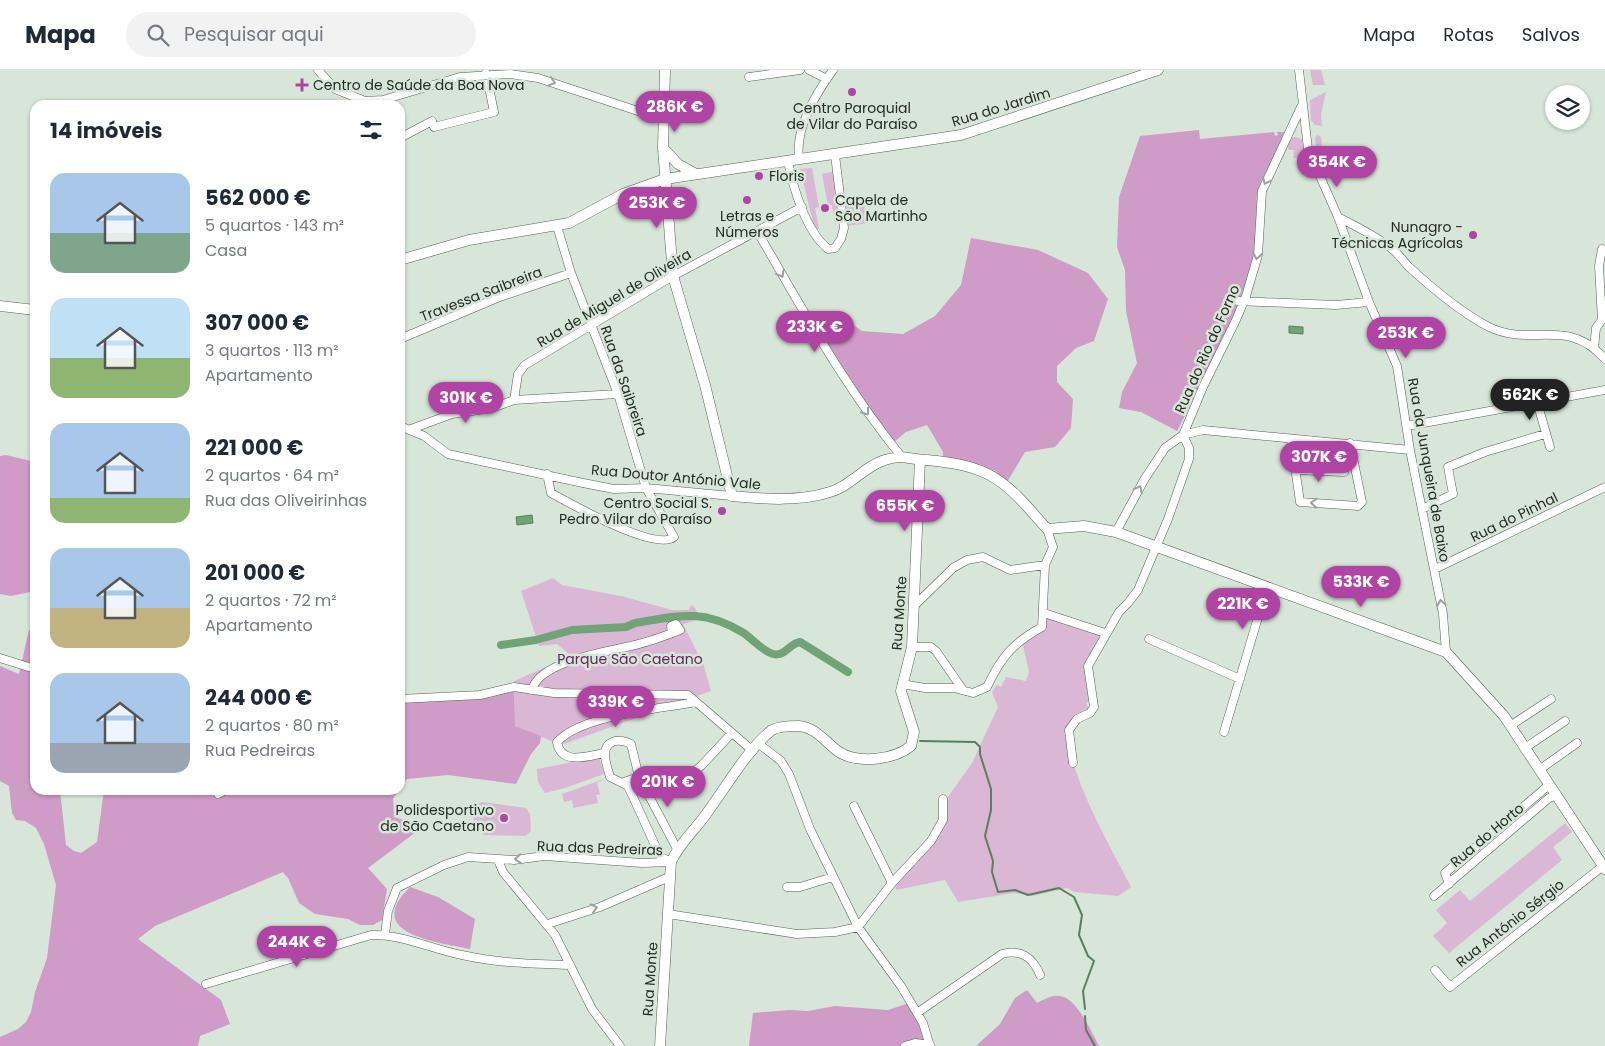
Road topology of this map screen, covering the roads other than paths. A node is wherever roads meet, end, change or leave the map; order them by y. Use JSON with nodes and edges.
{"nodes":[{"id":1,"x":318,"y":70,"type":"edge"},
{"id":2,"x":665,"y":70,"type":"edge"},
{"id":3,"x":800,"y":70,"type":"edge"},
{"id":4,"x":808,"y":70,"type":"edge"},
{"id":5,"x":833,"y":70,"type":"edge"},
{"id":6,"x":1158,"y":70,"type":"edge"},
{"id":7,"x":1298,"y":70,"type":"edge"},
{"id":8,"x":486,"y":73,"type":"junction"},
{"id":9,"x":748,"y":77,"type":"dead end"},
{"id":10,"x":827,"y":79,"type":"junction"},
{"id":11,"x":351,"y":100,"type":"edge"},
{"id":12,"x":383,"y":100,"type":"edge"},
{"id":13,"x":1302,"y":105,"type":"junction"},
{"id":14,"x":662,"y":119,"type":"junction"},
{"id":15,"x":1291,"y":130,"type":"junction"},
{"id":16,"x":405,"y":135,"type":"edge"},
{"id":17,"x":1305,"y":135,"type":"junction"},
{"id":18,"x":663,"y":148,"type":"junction"},
{"id":19,"x":835,"y":155,"type":"junction"},
{"id":20,"x":799,"y":159,"type":"junction"},
{"id":21,"x":788,"y":160,"type":"junction"},
{"id":22,"x":696,"y":174,"type":"junction"},
{"id":23,"x":665,"y":179,"type":"junction"},
{"id":24,"x":802,"y":207,"type":"junction"},
{"id":25,"x":1338,"y":217,"type":"junction"},
{"id":26,"x":557,"y":226,"type":"junction"},
{"id":27,"x":757,"y":231,"type":"junction"},
{"id":28,"x":1602,"y":249,"type":"dead end"},
{"id":29,"x":405,"y":259,"type":"edge"},
{"id":30,"x":571,"y":273,"type":"junction"},
{"id":31,"x":673,"y":276,"type":"junction"},
{"id":32,"x":1241,"y":301,"type":"junction"},
{"id":33,"x":1370,"y":302,"type":"junction"},
{"id":34,"x":0,"y":306,"type":"edge"},
{"id":35,"x":30,"y":309,"type":"edge"},
{"id":36,"x":1604,"y":318,"type":"edge"},
{"id":37,"x":592,"y":325,"type":"junction"},
{"id":38,"x":405,"y":337,"type":"edge"},
{"id":39,"x":1594,"y":348,"type":"junction"},
{"id":40,"x":1605,"y":359,"type":"edge"},
{"id":41,"x":1605,"y":390,"type":"edge"},
{"id":42,"x":618,"y":394,"type":"junction"},
{"id":43,"x":514,"y":400,"type":"junction"},
{"id":44,"x":1537,"y":402,"type":"junction"},
{"id":45,"x":1407,"y":426,"type":"junction"},
{"id":46,"x":405,"y":427,"type":"edge"},
{"id":47,"x":411,"y":429,"type":"junction"},
{"id":48,"x":1545,"y":434,"type":"junction"},
{"id":49,"x":1183,"y":435,"type":"junction"},
{"id":50,"x":1291,"y":439,"type":"junction"},
{"id":51,"x":1350,"y":444,"type":"junction"},
{"id":52,"x":1550,"y":447,"type":"dead end"},
{"id":53,"x":1410,"y":450,"type":"junction"},
{"id":54,"x":901,"y":456,"type":"junction"},
{"id":55,"x":920,"y":460,"type":"junction"},
{"id":56,"x":1296,"y":470,"type":"junction"},
{"id":57,"x":1344,"y":472,"type":"dead end"},
{"id":58,"x":547,"y":474,"type":"junction"},
{"id":59,"x":646,"y":488,"type":"junction"},
{"id":60,"x":1605,"y":488,"type":"edge"},
{"id":61,"x":732,"y":496,"type":"junction"},
{"id":62,"x":1422,"y":509,"type":"junction"},
{"id":63,"x":1047,"y":529,"type":"junction"},
{"id":64,"x":1116,"y":532,"type":"junction"},
{"id":65,"x":1154,"y":546,"type":"junction"},
{"id":66,"x":1045,"y":565,"type":"junction"},
{"id":67,"x":1435,"y":570,"type":"junction"},
{"id":68,"x":1267,"y":587,"type":"junction"},
{"id":69,"x":914,"y":606,"type":"junction"},
{"id":70,"x":1044,"y":613,"type":"junction"},
{"id":71,"x":672,"y":633,"type":"dead end"},
{"id":72,"x":1105,"y":633,"type":"junction"},
{"id":73,"x":1148,"y":639,"type":"dead end"},
{"id":74,"x":912,"y":647,"type":"junction"},
{"id":75,"x":1446,"y":652,"type":"junction"},
{"id":76,"x":0,"y":658,"type":"edge"},
{"id":77,"x":30,"y":667,"type":"edge"},
{"id":78,"x":1240,"y":679,"type":"junction"},
{"id":79,"x":902,"y":684,"type":"junction"},
{"id":80,"x":532,"y":690,"type":"junction"},
{"id":81,"x":963,"y":690,"type":"junction"},
{"id":82,"x":405,"y":699,"type":"edge"},
{"id":83,"x":1551,"y":699,"type":"dead end"},
{"id":84,"x":696,"y":702,"type":"junction"},
{"id":85,"x":1565,"y":721,"type":"dead end"},
{"id":86,"x":1510,"y":726,"type":"junction"},
{"id":87,"x":1224,"y":732,"type":"dead end"},
{"id":88,"x":732,"y":733,"type":"junction"},
{"id":89,"x":548,"y":742,"type":"dead end"},
{"id":90,"x":1578,"y":743,"type":"dead end"},
{"id":91,"x":557,"y":744,"type":"junction"},
{"id":92,"x":756,"y":748,"type":"junction"},
{"id":93,"x":1525,"y":748,"type":"junction"},
{"id":94,"x":604,"y":753,"type":"junction"},
{"id":95,"x":1073,"y":763,"type":"dead end"},
{"id":96,"x":1539,"y":770,"type":"junction"},
{"id":97,"x":639,"y":777,"type":"junction"},
{"id":98,"x":624,"y":782,"type":"junction"},
{"id":99,"x":1549,"y":785,"type":"junction"},
{"id":100,"x":1556,"y":795,"type":"junction"},
{"id":101,"x":944,"y":799,"type":"dead end"},
{"id":102,"x":854,"y":806,"type":"dead end"},
{"id":103,"x":677,"y":849,"type":"junction"},
{"id":104,"x":498,"y":860,"type":"junction"},
{"id":105,"x":671,"y":862,"type":"junction"},
{"id":106,"x":1604,"y":867,"type":"edge"},
{"id":107,"x":833,"y":876,"type":"junction"},
{"id":108,"x":669,"y":877,"type":"junction"},
{"id":109,"x":892,"y":883,"type":"junction"},
{"id":110,"x":1449,"y":884,"type":"junction"},
{"id":111,"x":787,"y":887,"type":"dead end"},
{"id":112,"x":1434,"y":896,"type":"dead end"},
{"id":113,"x":668,"y":914,"type":"junction"},
{"id":114,"x":548,"y":924,"type":"junction"},
{"id":115,"x":858,"y":927,"type":"junction"},
{"id":116,"x":385,"y":934,"type":"junction"},
{"id":117,"x":570,"y":965,"type":"junction"},
{"id":118,"x":1435,"y":970,"type":"dead end"},
{"id":119,"x":1040,"y":975,"type":"dead end"},
{"id":120,"x":206,"y":984,"type":"dead end"},
{"id":121,"x":917,"y":1013,"type":"junction"},
{"id":122,"x":620,"y":1046,"type":"edge"},
{"id":123,"x":660,"y":1046,"type":"edge"},
{"id":124,"x":905,"y":1046,"type":"edge"},
{"id":125,"x":930,"y":1046,"type":"edge"}],
"edges":[{"from":1,"to":11,"type":"street"},
{"from":2,"to":14,"type":"main road"},
{"from":3,"to":9,"type":"street"},
{"from":4,"to":10,"type":"street"},
{"from":5,"to":10,"type":"street"},
{"from":6,"to":19,"type":"main road","name":"Rua do Jardim"},
{"from":7,"to":13,"type":"street","name":"Rua da Junqueira de Baixo"},
{"from":8,"to":12,"type":"street"},
{"from":8,"to":14,"type":"street","one_way":true},
{"from":8,"to":16,"type":"street"},
{"from":10,"to":20,"type":"street"},
{"from":13,"to":15,"type":"street","name":"Rua do Rio do Forno"},
{"from":13,"to":17,"type":"street","name":"Rua da Junqueira de Baixo"},
{"from":14,"to":18,"type":"main road"},
{"from":15,"to":17,"type":"street"},
{"from":15,"to":32,"type":"street","name":"Rua do Rio do Forno","one_way":true},
{"from":17,"to":25,"type":"street","name":"Rua da Junqueira de Baixo"},
{"from":18,"to":22,"type":"main road"},
{"from":18,"to":23,"type":"main road"},
{"from":19,"to":20,"type":"main road","name":"Rua do Jardim"},
{"from":19,"to":24,"type":"street"},
{"from":20,"to":21,"type":"main road","name":"Rua do Jardim"},
{"from":21,"to":22,"type":"main road","name":"Rua do Jardim"},
{"from":21,"to":24,"type":"street"},
{"from":22,"to":23,"type":"main road","name":"Rua do Jardim"},
{"from":23,"to":26,"type":"main road","name":"Rua do Jardim"},
{"from":23,"to":31,"type":"main road"},
{"from":24,"to":27,"type":"street","name":"Rua de Miguel de Oliveira"},
{"from":25,"to":33,"type":"street","name":"Rua da Junqueira de Baixo"},
{"from":25,"to":39,"type":"street"},
{"from":26,"to":29,"type":"main road","name":"Rua do Jardim"},
{"from":26,"to":30,"type":"street","name":"Rua da Saibreira"},
{"from":27,"to":31,"type":"street","name":"Rua de Miguel de Oliveira"},
{"from":27,"to":54,"type":"street","one_way":true},
{"from":28,"to":36,"type":"street"},
{"from":30,"to":37,"type":"street","name":"Rua da Saibreira"},
{"from":30,"to":38,"type":"street","name":"Travessa Saibreira"},
{"from":31,"to":37,"type":"street","name":"Rua de Miguel de Oliveira"},
{"from":31,"to":61,"type":"main road"},
{"from":32,"to":33,"type":"street"},
{"from":32,"to":49,"type":"street","name":"Rua do Rio do Forno"},
{"from":33,"to":45,"type":"street","name":"Rua da Junqueira de Baixo"},
{"from":34,"to":35,"type":"main road"},
{"from":36,"to":39,"type":"street"},
{"from":37,"to":42,"type":"street","name":"Rua da Saibreira"},
{"from":37,"to":43,"type":"street","name":"Rua de Miguel de Oliveira"},
{"from":39,"to":40,"type":"street"},
{"from":41,"to":44,"type":"street"},
{"from":42,"to":43,"type":"street"},
{"from":42,"to":59,"type":"street","name":"Rua da Saibreira"},
{"from":43,"to":47,"type":"street"},
{"from":44,"to":45,"type":"street"},
{"from":44,"to":48,"type":"street"},
{"from":45,"to":53,"type":"street","name":"Rua da Junqueira de Baixo"},
{"from":46,"to":47,"type":"street","name":"Rua Doutor António Vale"},
{"from":47,"to":58,"type":"street","name":"Rua Doutor António Vale"},
{"from":48,"to":52,"type":"street"},
{"from":48,"to":62,"type":"street"},
{"from":49,"to":50,"type":"street"},
{"from":64,"to":49,"type":"street","name":"Rua do Rio do Forno","one_way":true},
{"from":49,"to":65,"type":"street"},
{"from":50,"to":51,"type":"street"},
{"from":50,"to":56,"type":"street"},
{"from":51,"to":53,"type":"street"},
{"from":51,"to":56,"type":"street","one_way":true},
{"from":53,"to":62,"type":"street","name":"Rua da Junqueira de Baixo"},
{"from":54,"to":55,"type":"main road"},
{"from":54,"to":61,"type":"main road","name":"Rua Doutor António Vale"},
{"from":55,"to":63,"type":"main road"},
{"from":55,"to":69,"type":"main road","name":"Rua Monte"},
{"from":56,"to":57,"type":"street"},
{"from":58,"to":59,"type":"street","name":"Rua Doutor António Vale"},
{"from":58,"to":59,"type":"street","name":"Rua da Saibreira"},
{"from":59,"to":61,"type":"street","name":"Rua Doutor António Vale"},
{"from":60,"to":67,"type":"street","name":"Rua do Pinhal"},
{"from":62,"to":67,"type":"street","name":"Rua da Junqueira de Baixo"},
{"from":63,"to":64,"type":"main road"},
{"from":63,"to":66,"type":"street"},
{"from":64,"to":65,"type":"main road"},
{"from":65,"to":68,"type":"main road"},
{"from":65,"to":72,"type":"street"},
{"from":66,"to":69,"type":"street"},
{"from":66,"to":70,"type":"street"},
{"from":75,"to":67,"type":"street","name":"Rua da Junqueira de Baixo","one_way":true},
{"from":68,"to":75,"type":"main road"},
{"from":68,"to":78,"type":"street"},
{"from":69,"to":74,"type":"main road","name":"Rua Monte"},
{"from":70,"to":72,"type":"street"},
{"from":70,"to":81,"type":"street"},
{"from":71,"to":80,"type":"street"},
{"from":72,"to":95,"type":"street"},
{"from":73,"to":78,"type":"street"},
{"from":74,"to":79,"type":"main road","name":"Rua Monte"},
{"from":74,"to":81,"type":"street"},
{"from":75,"to":86,"type":"main road"},
{"from":76,"to":77,"type":"street"},
{"from":78,"to":87,"type":"street"},
{"from":79,"to":81,"type":"street"},
{"from":79,"to":92,"type":"main road","name":"Rua Monte"},
{"from":80,"to":82,"type":"street"},
{"from":80,"to":84,"type":"street"},
{"from":83,"to":86,"type":"street"},
{"from":84,"to":88,"type":"street"},
{"from":84,"to":91,"type":"street"},
{"from":85,"to":93,"type":"street"},
{"from":86,"to":93,"type":"main road"},
{"from":88,"to":92,"type":"street"},
{"from":88,"to":97,"type":"street"},
{"from":89,"to":91,"type":"street"},
{"from":90,"to":96,"type":"street"},
{"from":91,"to":94,"type":"street"},
{"from":92,"to":103,"type":"main road","name":"Rua Monte"},
{"from":92,"to":107,"type":"street"},
{"from":93,"to":96,"type":"main road"},
{"from":94,"to":97,"type":"street"},
{"from":94,"to":98,"type":"street"},
{"from":96,"to":99,"type":"main road"},
{"from":97,"to":98,"type":"street"},
{"from":97,"to":103,"type":"street"},
{"from":98,"to":105,"type":"street"},
{"from":99,"to":100,"type":"main road"},
{"from":99,"to":110,"type":"street"},
{"from":100,"to":106,"type":"main road"},
{"from":100,"to":110,"type":"street","name":"Rua do Horto"},
{"from":101,"to":109,"type":"street"},
{"from":102,"to":109,"type":"street"},
{"from":103,"to":105,"type":"main road","name":"Rua Monte"},
{"from":105,"to":104,"type":"street","name":"Rua das Pedreiras","one_way":true},
{"from":104,"to":114,"type":"street"},
{"from":104,"to":116,"type":"street","name":"Rua das Pedreiras"},
{"from":105,"to":108,"type":"main road","name":"Rua Monte"},
{"from":106,"to":118,"type":"street","name":"Rua António Sérgio"},
{"from":107,"to":111,"type":"street"},
{"from":107,"to":115,"type":"street"},
{"from":108,"to":113,"type":"main road","name":"Rua Monte"},
{"from":114,"to":108,"type":"street","one_way":true},
{"from":109,"to":115,"type":"street"},
{"from":110,"to":112,"type":"street","name":"Rua do Horto"},
{"from":113,"to":115,"type":"street"},
{"from":113,"to":123,"type":"main road","name":"Rua Monte"},
{"from":114,"to":117,"type":"street"},
{"from":115,"to":121,"type":"street"},
{"from":116,"to":117,"type":"street"},
{"from":116,"to":120,"type":"street"},
{"from":117,"to":122,"type":"street"},
{"from":119,"to":121,"type":"street"},
{"from":121,"to":125,"type":"street"},
{"from":124,"to":125,"type":"street"}]}
